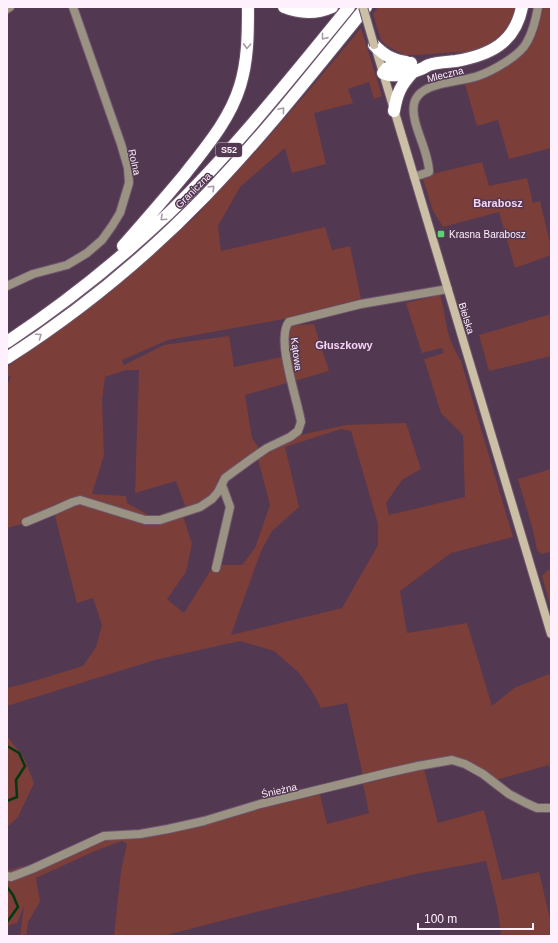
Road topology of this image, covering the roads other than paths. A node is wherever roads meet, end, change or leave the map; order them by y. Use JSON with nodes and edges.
{"nodes":[{"id":1,"x":10,"y":7,"type":"edge"},
{"id":2,"x":73,"y":7,"type":"edge"},
{"id":3,"x":248,"y":7,"type":"edge"},
{"id":4,"x":284,"y":7,"type":"edge"},
{"id":5,"x":332,"y":7,"type":"edge"},
{"id":6,"x":349,"y":7,"type":"edge"},
{"id":7,"x":365,"y":7,"type":"edge"},
{"id":8,"x":522,"y":7,"type":"edge"},
{"id":9,"x":538,"y":7,"type":"edge"},
{"id":10,"x":7,"y":8,"type":"edge"},
{"id":11,"x":374,"y":46,"type":"junction"},
{"id":12,"x":412,"y":68,"type":"junction"},
{"id":13,"x":383,"y":73,"type":"junction"},
{"id":14,"x":394,"y":111,"type":"junction"},
{"id":15,"x":414,"y":177,"type":"junction"},
{"id":16,"x":95,"y":278,"type":"junction"},
{"id":17,"x":7,"y":286,"type":"edge"},
{"id":18,"x":448,"y":289,"type":"junction"},
{"id":19,"x":7,"y":342,"type":"edge"},
{"id":20,"x":7,"y":358,"type":"edge"},
{"id":21,"x":222,"y":485,"type":"junction"},
{"id":22,"x":26,"y":522,"type":"dead end"},
{"id":23,"x":216,"y":568,"type":"dead end"},
{"id":24,"x":551,"y":634,"type":"edge"},
{"id":25,"x":551,"y":808,"type":"edge"},
{"id":26,"x":7,"y":876,"type":"edge"}],
"edges":[{"from":1,"to":10,"type":"street"},
{"from":2,"to":17,"type":"street","name":"Rolna"},
{"from":3,"to":16,"type":"highway","one_way":true},
{"from":4,"to":5,"type":"highway"},
{"from":6,"to":16,"type":"highway","name":"Graniczna","number":"S52","one_way":true},
{"from":7,"to":11,"type":"street","name":"Bielska","bridge":true},
{"from":20,"to":7,"type":"highway","name":"Graniczna","number":"S52","one_way":true},
{"from":8,"to":12,"type":"highway"},
{"from":9,"to":15,"type":"street","name":"Mleczna"},
{"from":11,"to":12,"type":"highway"},
{"from":11,"to":13,"type":"street","name":"Bielska"},
{"from":12,"to":13,"type":"highway"},
{"from":12,"to":14,"type":"highway"},
{"from":13,"to":14,"type":"street","name":"Bielska"},
{"from":14,"to":15,"type":"street","name":"Bielska"},
{"from":15,"to":18,"type":"street","name":"Bielska"},
{"from":16,"to":19,"type":"highway","name":"Graniczna","number":"S52"},
{"from":18,"to":21,"type":"street","name":"Kątowa"},
{"from":18,"to":24,"type":"street","name":"Bielska"},
{"from":21,"to":22,"type":"street","name":"Kątowa"},
{"from":21,"to":23,"type":"street"},
{"from":25,"to":26,"type":"street","name":"Śnieżna"}]}
